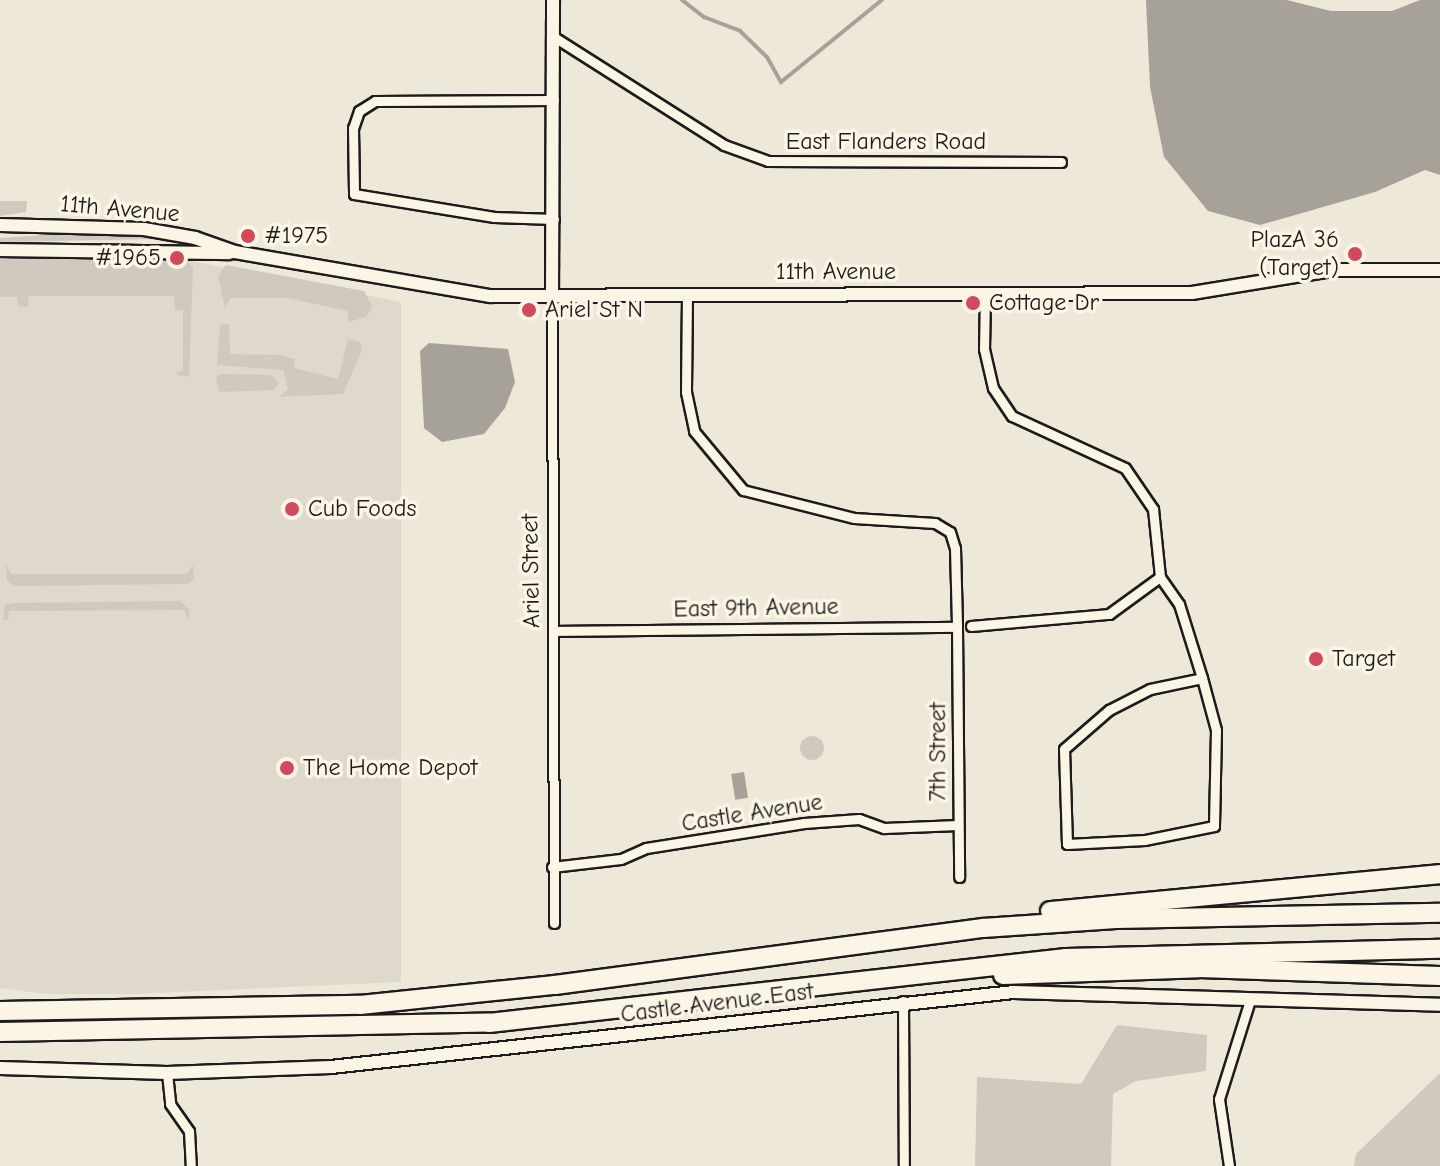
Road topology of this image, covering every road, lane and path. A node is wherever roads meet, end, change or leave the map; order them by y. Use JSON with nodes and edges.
{"nodes":[{"id":1,"x":553,"y":0,"type":"edge"},
{"id":2,"x":554,"y":37,"type":"junction"},
{"id":3,"x":554,"y":100,"type":"junction"},
{"id":4,"x":1061,"y":162,"type":"dead end"},
{"id":5,"x":554,"y":219,"type":"junction"},
{"id":6,"x":0,"y":225,"type":"edge"},
{"id":7,"x":0,"y":250,"type":"edge"},
{"id":8,"x":235,"y":252,"type":"junction"},
{"id":9,"x":1440,"y":270,"type":"edge"},
{"id":10,"x":985,"y":293,"type":"junction"},
{"id":11,"x":687,"y":295,"type":"junction"},
{"id":12,"x":552,"y":298,"type":"junction"},
{"id":13,"x":1160,"y":577,"type":"junction"},
{"id":14,"x":971,"y":626,"type":"dead end"},
{"id":15,"x":957,"y":627,"type":"junction"},
{"id":16,"x":554,"y":631,"type":"junction"},
{"id":17,"x":1202,"y":678,"type":"junction"},
{"id":18,"x":958,"y":825,"type":"junction"},
{"id":19,"x":552,"y":867,"type":"junction"},
{"id":20,"x":1440,"y":874,"type":"edge"},
{"id":21,"x":959,"y":877,"type":"dead end"},
{"id":22,"x":1440,"y":913,"type":"edge"},
{"id":23,"x":554,"y":923,"type":"dead end"},
{"id":24,"x":914,"y":936,"type":"junction"},
{"id":25,"x":1440,"y":949,"type":"edge"},
{"id":26,"x":913,"y":975,"type":"junction"},
{"id":27,"x":1440,"y":976,"type":"edge"},
{"id":28,"x":1250,"y":1000,"type":"junction"},
{"id":29,"x":903,"y":1001,"type":"junction"},
{"id":30,"x":0,"y":1002,"type":"edge"},
{"id":31,"x":1440,"y":1005,"type":"edge"},
{"id":32,"x":0,"y":1011,"type":"edge"},
{"id":33,"x":32,"y":1011,"type":"junction"},
{"id":34,"x":0,"y":1032,"type":"edge"},
{"id":35,"x":0,"y":1068,"type":"edge"},
{"id":36,"x":167,"y":1073,"type":"junction"},
{"id":37,"x":191,"y":1166,"type":"edge"},
{"id":38,"x":904,"y":1166,"type":"edge"},
{"id":39,"x":1229,"y":1166,"type":"edge"}],
"edges":[{"from":1,"to":2,"type":"street","name":"Ariel Street"},
{"from":2,"to":3,"type":"street","name":"Ariel Street"},
{"from":2,"to":4,"type":"street","name":"East Flanders Road"},
{"from":3,"to":5,"type":"street","name":"Ariel Street"},
{"from":3,"to":5,"type":"street"},
{"from":5,"to":12,"type":"street","name":"Ariel Street"},
{"from":6,"to":8,"type":"street","name":"11th Avenue"},
{"from":7,"to":8,"type":"street","name":"11th Avenue"},
{"from":8,"to":12,"type":"street","name":"11th Avenue"},
{"from":9,"to":10,"type":"street","name":"11th Avenue"},
{"from":10,"to":11,"type":"street","name":"11th Avenue"},
{"from":10,"to":13,"type":"street"},
{"from":11,"to":12,"type":"street","name":"11th Avenue"},
{"from":11,"to":15,"type":"street","name":"7th Street"},
{"from":12,"to":16,"type":"street","name":"Ariel Street"},
{"from":13,"to":14,"type":"street"},
{"from":13,"to":17,"type":"street"},
{"from":15,"to":16,"type":"street","name":"East 9th Avenue"},
{"from":15,"to":18,"type":"street","name":"7th Street"},
{"from":16,"to":19,"type":"street","name":"Ariel Street"},
{"from":17,"to":17,"type":"street"},
{"from":18,"to":19,"type":"street","name":"Castle Avenue"},
{"from":18,"to":21,"type":"street","name":"7th Street"},
{"from":19,"to":23,"type":"street","name":"Ariel Street"},
{"from":20,"to":24,"type":"highway"},
{"from":22,"to":24,"type":"highway"},
{"from":24,"to":33,"type":"highway"},
{"from":25,"to":26,"type":"highway"},
{"from":26,"to":27,"type":"highway"},
{"from":26,"to":34,"type":"highway"},
{"from":28,"to":29,"type":"street","name":"Castle Avenue East"},
{"from":28,"to":31,"type":"street","name":"Castle Avenue East"},
{"from":28,"to":39,"type":"street"},
{"from":29,"to":36,"type":"street","name":"Castle Avenue East"},
{"from":29,"to":38,"type":"street"},
{"from":30,"to":33,"type":"highway"},
{"from":32,"to":33,"type":"highway"},
{"from":35,"to":36,"type":"street","name":"Castle Avenue East"},
{"from":36,"to":37,"type":"street"}]}
